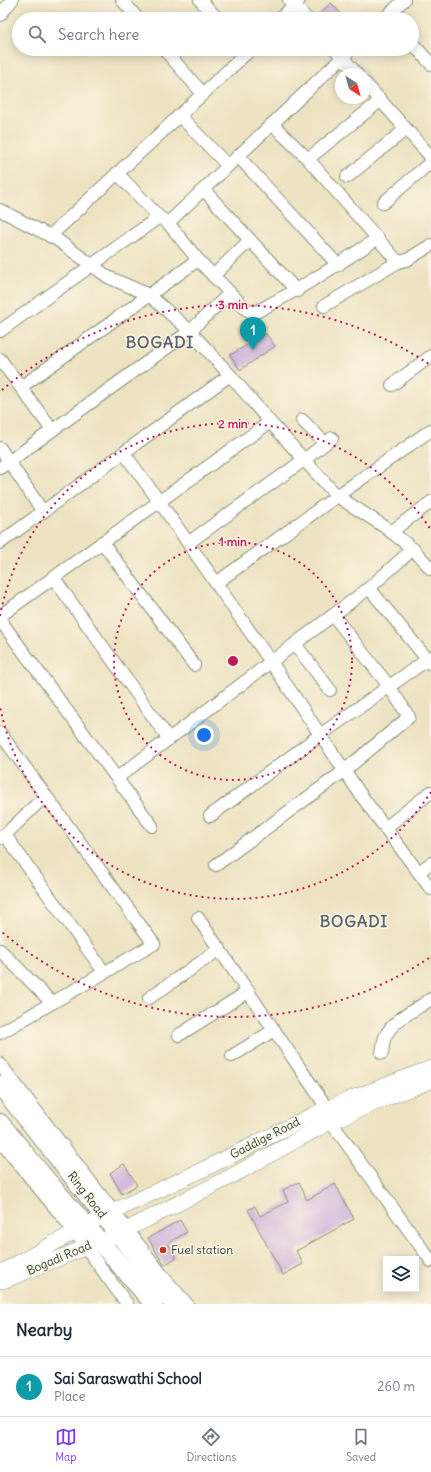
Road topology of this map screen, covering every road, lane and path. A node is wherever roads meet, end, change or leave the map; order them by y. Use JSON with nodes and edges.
{"nodes":[{"id":1,"x":12,"y":0,"type":"edge"},
{"id":2,"x":122,"y":0,"type":"edge"},
{"id":3,"x":200,"y":0,"type":"edge"},
{"id":4,"x":404,"y":0,"type":"edge"},
{"id":5,"x":294,"y":2,"type":"edge"},
{"id":6,"x":132,"y":12,"type":"edge"},
{"id":7,"x":211,"y":12,"type":"edge"},
{"id":8,"x":286,"y":12,"type":"edge"},
{"id":9,"x":302,"y":12,"type":"edge"},
{"id":10,"x":393,"y":12,"type":"edge"},
{"id":11,"x":0,"y":14,"type":"edge"},
{"id":12,"x":419,"y":51,"type":"edge"},
{"id":13,"x":170,"y":56,"type":"edge"},
{"id":14,"x":242,"y":56,"type":"edge"},
{"id":15,"x":339,"y":56,"type":"edge"},
{"id":16,"x":346,"y":56,"type":"edge"},
{"id":17,"x":431,"y":64,"type":"edge"},
{"id":18,"x":353,"y":68,"type":"edge"},
{"id":19,"x":371,"y":90,"type":"edge"},
{"id":20,"x":203,"y":94,"type":"junction"},
{"id":21,"x":380,"y":100,"type":"junction"},
{"id":22,"x":179,"y":115,"type":"junction"},
{"id":23,"x":272,"y":124,"type":"junction"},
{"id":24,"x":406,"y":128,"type":"junction"},
{"id":25,"x":238,"y":156,"type":"junction"},
{"id":26,"x":431,"y":157,"type":"edge"},
{"id":27,"x":308,"y":159,"type":"junction"},
{"id":28,"x":431,"y":162,"type":"edge"},
{"id":29,"x":228,"y":166,"type":"junction"},
{"id":30,"x":118,"y":173,"type":"junction"},
{"id":31,"x":347,"y":177,"type":"dead end"},
{"id":32,"x":204,"y":190,"type":"junction"},
{"id":33,"x":383,"y":203,"type":"dead end"},
{"id":34,"x":0,"y":210,"type":"edge"},
{"id":35,"x":163,"y":220,"type":"junction"},
{"id":36,"x":50,"y":236,"type":"junction"},
{"id":37,"x":378,"y":238,"type":"junction"},
{"id":38,"x":250,"y":240,"type":"junction"},
{"id":39,"x":431,"y":245,"type":"edge"},
{"id":40,"x":198,"y":260,"type":"junction"},
{"id":41,"x":398,"y":262,"type":"junction"},
{"id":42,"x":91,"y":265,"type":"junction"},
{"id":43,"x":338,"y":265,"type":"junction"},
{"id":44,"x":213,"y":276,"type":"junction"},
{"id":45,"x":297,"y":291,"type":"junction"},
{"id":46,"x":230,"y":293,"type":"junction"},
{"id":47,"x":149,"y":294,"type":"junction"},
{"id":48,"x":324,"y":306,"type":"dead end"},
{"id":49,"x":0,"y":331,"type":"edge"},
{"id":50,"x":190,"y":331,"type":"junction"},
{"id":51,"x":431,"y":356,"type":"edge"},
{"id":52,"x":0,"y":359,"type":"edge"},
{"id":53,"x":230,"y":375,"type":"junction"},
{"id":54,"x":392,"y":385,"type":"dead end"},
{"id":55,"x":21,"y":387,"type":"junction"},
{"id":56,"x":302,"y":420,"type":"dead end"},
{"id":57,"x":270,"y":422,"type":"junction"},
{"id":58,"x":52,"y":430,"type":"junction"},
{"id":59,"x":431,"y":430,"type":"edge"},
{"id":60,"x":0,"y":448,"type":"edge"},
{"id":61,"x":124,"y":453,"type":"junction"},
{"id":62,"x":304,"y":460,"type":"junction"},
{"id":63,"x":5,"y":464,"type":"edge"},
{"id":64,"x":336,"y":496,"type":"junction"},
{"id":65,"x":159,"y":501,"type":"junction"},
{"id":66,"x":431,"y":502,"type":"edge"},
{"id":67,"x":43,"y":512,"type":"junction"},
{"id":68,"x":391,"y":532,"type":"junction"},
{"id":69,"x":102,"y":542,"type":"junction"},
{"id":70,"x":0,"y":543,"type":"edge"},
{"id":71,"x":188,"y":543,"type":"junction"},
{"id":72,"x":413,"y":549,"type":"junction"},
{"id":73,"x":431,"y":569,"type":"edge"},
{"id":74,"x":53,"y":577,"type":"junction"},
{"id":75,"x":216,"y":584,"type":"junction"},
{"id":76,"x":369,"y":588,"type":"junction"},
{"id":77,"x":333,"y":615,"type":"junction"},
{"id":78,"x":0,"y":616,"type":"edge"},
{"id":79,"x":0,"y":620,"type":"edge"},
{"id":80,"x":295,"y":644,"type":"junction"},
{"id":81,"x":430,"y":660,"type":"edge"},
{"id":82,"x":271,"y":662,"type":"junction"},
{"id":83,"x":194,"y":665,"type":"dead end"},
{"id":84,"x":389,"y":686,"type":"junction"},
{"id":85,"x":330,"y":690,"type":"dead end"},
{"id":86,"x":0,"y":733,"type":"edge"},
{"id":87,"x":320,"y":735,"type":"junction"},
{"id":88,"x":169,"y":740,"type":"junction"},
{"id":89,"x":344,"y":771,"type":"junction"},
{"id":90,"x":117,"y":778,"type":"junction"},
{"id":91,"x":431,"y":792,"type":"edge"},
{"id":92,"x":45,"y":796,"type":"junction"},
{"id":93,"x":210,"y":816,"type":"dead end"},
{"id":94,"x":152,"y":826,"type":"dead end"},
{"id":95,"x":385,"y":828,"type":"junction"},
{"id":96,"x":2,"y":836,"type":"edge"},
{"id":97,"x":431,"y":863,"type":"edge"},
{"id":98,"x":216,"y":865,"type":"dead end"},
{"id":99,"x":419,"y":872,"type":"junction"},
{"id":100,"x":431,"y":889,"type":"edge"},
{"id":101,"x":198,"y":918,"type":"dead end"},
{"id":102,"x":220,"y":949,"type":"junction"},
{"id":103,"x":0,"y":950,"type":"edge"},
{"id":104,"x":104,"y":972,"type":"junction"},
{"id":105,"x":249,"y":992,"type":"junction"},
{"id":106,"x":149,"y":998,"type":"dead end"},
{"id":107,"x":431,"y":999,"type":"edge"},
{"id":108,"x":52,"y":1003,"type":"junction"},
{"id":109,"x":274,"y":1030,"type":"junction"},
{"id":110,"x":0,"y":1033,"type":"edge"},
{"id":111,"x":179,"y":1035,"type":"dead end"},
{"id":112,"x":382,"y":1053,"type":"dead end"},
{"id":113,"x":232,"y":1056,"type":"dead end"},
{"id":114,"x":0,"y":1064,"type":"edge"},
{"id":115,"x":431,"y":1068,"type":"edge"},
{"id":116,"x":431,"y":1081,"type":"edge"},
{"id":117,"x":7,"y":1087,"type":"edge"},
{"id":118,"x":329,"y":1115,"type":"junction"},
{"id":119,"x":0,"y":1123,"type":"edge"},
{"id":120,"x":0,"y":1141,"type":"edge"},
{"id":121,"x":108,"y":1214,"type":"junction"},
{"id":122,"x":81,"y":1229,"type":"junction"},
{"id":123,"x":123,"y":1231,"type":"junction"},
{"id":124,"x":93,"y":1244,"type":"junction"},
{"id":125,"x":431,"y":1261,"type":"edge"},
{"id":126,"x":0,"y":1273,"type":"edge"},
{"id":127,"x":0,"y":1283,"type":"edge"},
{"id":128,"x":127,"y":1304,"type":"edge"},
{"id":129,"x":154,"y":1304,"type":"edge"},
{"id":130,"x":174,"y":1304,"type":"edge"},
{"id":131,"x":187,"y":1304,"type":"edge"}],
"edges":[{"from":1,"to":11,"type":"street"},
{"from":2,"to":6,"type":"street"},
{"from":3,"to":7,"type":"street"},
{"from":4,"to":10,"type":"street"},
{"from":5,"to":8,"type":"street"},
{"from":5,"to":9,"type":"street"},
{"from":12,"to":17,"type":"street"},
{"from":13,"to":20,"type":"street"},
{"from":14,"to":20,"type":"street"},
{"from":15,"to":23,"type":"street"},
{"from":16,"to":18,"type":"street"},
{"from":19,"to":21,"type":"street"},
{"from":20,"to":22,"type":"street"},
{"from":21,"to":24,"type":"street"},
{"from":21,"to":27,"type":"street"},
{"from":22,"to":29,"type":"street"},
{"from":22,"to":30,"type":"street"},
{"from":23,"to":25,"type":"street"},
{"from":23,"to":27,"type":"street"},
{"from":24,"to":26,"type":"street"},
{"from":24,"to":31,"type":"street"},
{"from":25,"to":29,"type":"street"},
{"from":25,"to":43,"type":"street"},
{"from":27,"to":37,"type":"street"},
{"from":28,"to":33,"type":"street"},
{"from":29,"to":32,"type":"street"},
{"from":30,"to":35,"type":"street"},
{"from":30,"to":36,"type":"street"},
{"from":32,"to":35,"type":"street"},
{"from":32,"to":38,"type":"street"},
{"from":34,"to":36,"type":"street"},
{"from":35,"to":40,"type":"street"},
{"from":35,"to":42,"type":"street"},
{"from":36,"to":42,"type":"street"},
{"from":37,"to":41,"type":"street"},
{"from":37,"to":43,"type":"street"},
{"from":38,"to":44,"type":"street"},
{"from":38,"to":45,"type":"street"},
{"from":39,"to":41,"type":"street"},
{"from":40,"to":44,"type":"street"},
{"from":40,"to":47,"type":"street"},
{"from":41,"to":48,"type":"street"},
{"from":42,"to":47,"type":"street"},
{"from":42,"to":49,"type":"street"},
{"from":43,"to":45,"type":"street"},
{"from":44,"to":46,"type":"street"},
{"from":45,"to":46,"type":"street"},
{"from":46,"to":50,"type":"street"},
{"from":47,"to":50,"type":"street"},
{"from":47,"to":55,"type":"street"},
{"from":50,"to":53,"type":"street"},
{"from":50,"to":58,"type":"street"},
{"from":51,"to":54,"type":"street"},
{"from":52,"to":55,"type":"street"},
{"from":53,"to":57,"type":"street"},
{"from":53,"to":61,"type":"street"},
{"from":55,"to":58,"type":"street"},
{"from":56,"to":62,"type":"street"},
{"from":57,"to":62,"type":"street"},
{"from":57,"to":65,"type":"street"},
{"from":58,"to":63,"type":"street"},
{"from":59,"to":64,"type":"street"},
{"from":60,"to":63,"type":"street"},
{"from":61,"to":65,"type":"street"},
{"from":61,"to":67,"type":"street"},
{"from":62,"to":64,"type":"street"},
{"from":62,"to":71,"type":"street"},
{"from":63,"to":67,"type":"street"},
{"from":64,"to":68,"type":"street"},
{"from":64,"to":75,"type":"street"},
{"from":65,"to":69,"type":"street"},
{"from":65,"to":71,"type":"street"},
{"from":66,"to":68,"type":"street"},
{"from":67,"to":70,"type":"street"},
{"from":68,"to":72,"type":"street"},
{"from":69,"to":74,"type":"street"},
{"from":69,"to":83,"type":"street"},
{"from":71,"to":75,"type":"street"},
{"from":72,"to":73,"type":"street"},
{"from":72,"to":76,"type":"street"},
{"from":74,"to":78,"type":"street"},
{"from":74,"to":88,"type":"street"},
{"from":75,"to":82,"type":"street"},
{"from":76,"to":77,"type":"street"},
{"from":76,"to":81,"type":"street"},
{"from":77,"to":80,"type":"street"},
{"from":77,"to":84,"type":"street"},
{"from":79,"to":90,"type":"street"},
{"from":80,"to":82,"type":"street"},
{"from":80,"to":85,"type":"street"},
{"from":81,"to":84,"type":"street"},
{"from":82,"to":87,"type":"street"},
{"from":82,"to":88,"type":"street"},
{"from":84,"to":87,"type":"street"},
{"from":84,"to":89,"type":"street"},
{"from":86,"to":92,"type":"street"},
{"from":87,"to":89,"type":"street"},
{"from":87,"to":93,"type":"street"},
{"from":88,"to":90,"type":"street"},
{"from":89,"to":95,"type":"street"},
{"from":89,"to":98,"type":"street"},
{"from":90,"to":94,"type":"street"},
{"from":91,"to":95,"type":"street"},
{"from":92,"to":96,"type":"street"},
{"from":92,"to":104,"type":"street"},
{"from":95,"to":99,"type":"street"},
{"from":96,"to":104,"type":"street"},
{"from":97,"to":99,"type":"street"},
{"from":99,"to":100,"type":"street"},
{"from":101,"to":102,"type":"street"},
{"from":102,"to":105,"type":"street"},
{"from":102,"to":106,"type":"street"},
{"from":103,"to":108,"type":"street"},
{"from":104,"to":108,"type":"street"},
{"from":105,"to":109,"type":"street"},
{"from":105,"to":111,"type":"street"},
{"from":107,"to":112,"type":"street"},
{"from":108,"to":110,"type":"street"},
{"from":109,"to":113,"type":"street"},
{"from":109,"to":118,"type":"street"},
{"from":114,"to":117,"type":"street"},
{"from":115,"to":118,"type":"main road","name":"Gaddige Road"},
{"from":116,"to":118,"type":"main road","name":"Gaddige Road"},
{"from":117,"to":121,"type":"highway","name":"Ring Road"},
{"from":118,"to":121,"type":"main road","name":"Gaddige Road"},
{"from":118,"to":123,"type":"main road","name":"Gaddige Road"},
{"from":118,"to":125,"type":"street"},
{"from":119,"to":122,"type":"highway","name":"Ring Road"},
{"from":120,"to":122,"type":"street"},
{"from":121,"to":122,"type":"main road","name":"Bogadi Road"},
{"from":121,"to":123,"type":"highway","name":"Ring Road"},
{"from":122,"to":124,"type":"highway","name":"Ring Road"},
{"from":122,"to":126,"type":"main road","name":"Bogadi Road"},
{"from":123,"to":124,"type":"main road","name":"Bogadi Road"},
{"from":123,"to":130,"type":"highway","name":"Ring Road"},
{"from":123,"to":131,"type":"street"},
{"from":124,"to":127,"type":"main road","name":"Bogadi Road"},
{"from":124,"to":128,"type":"street"},
{"from":124,"to":129,"type":"highway","name":"Ring Road"}]}
